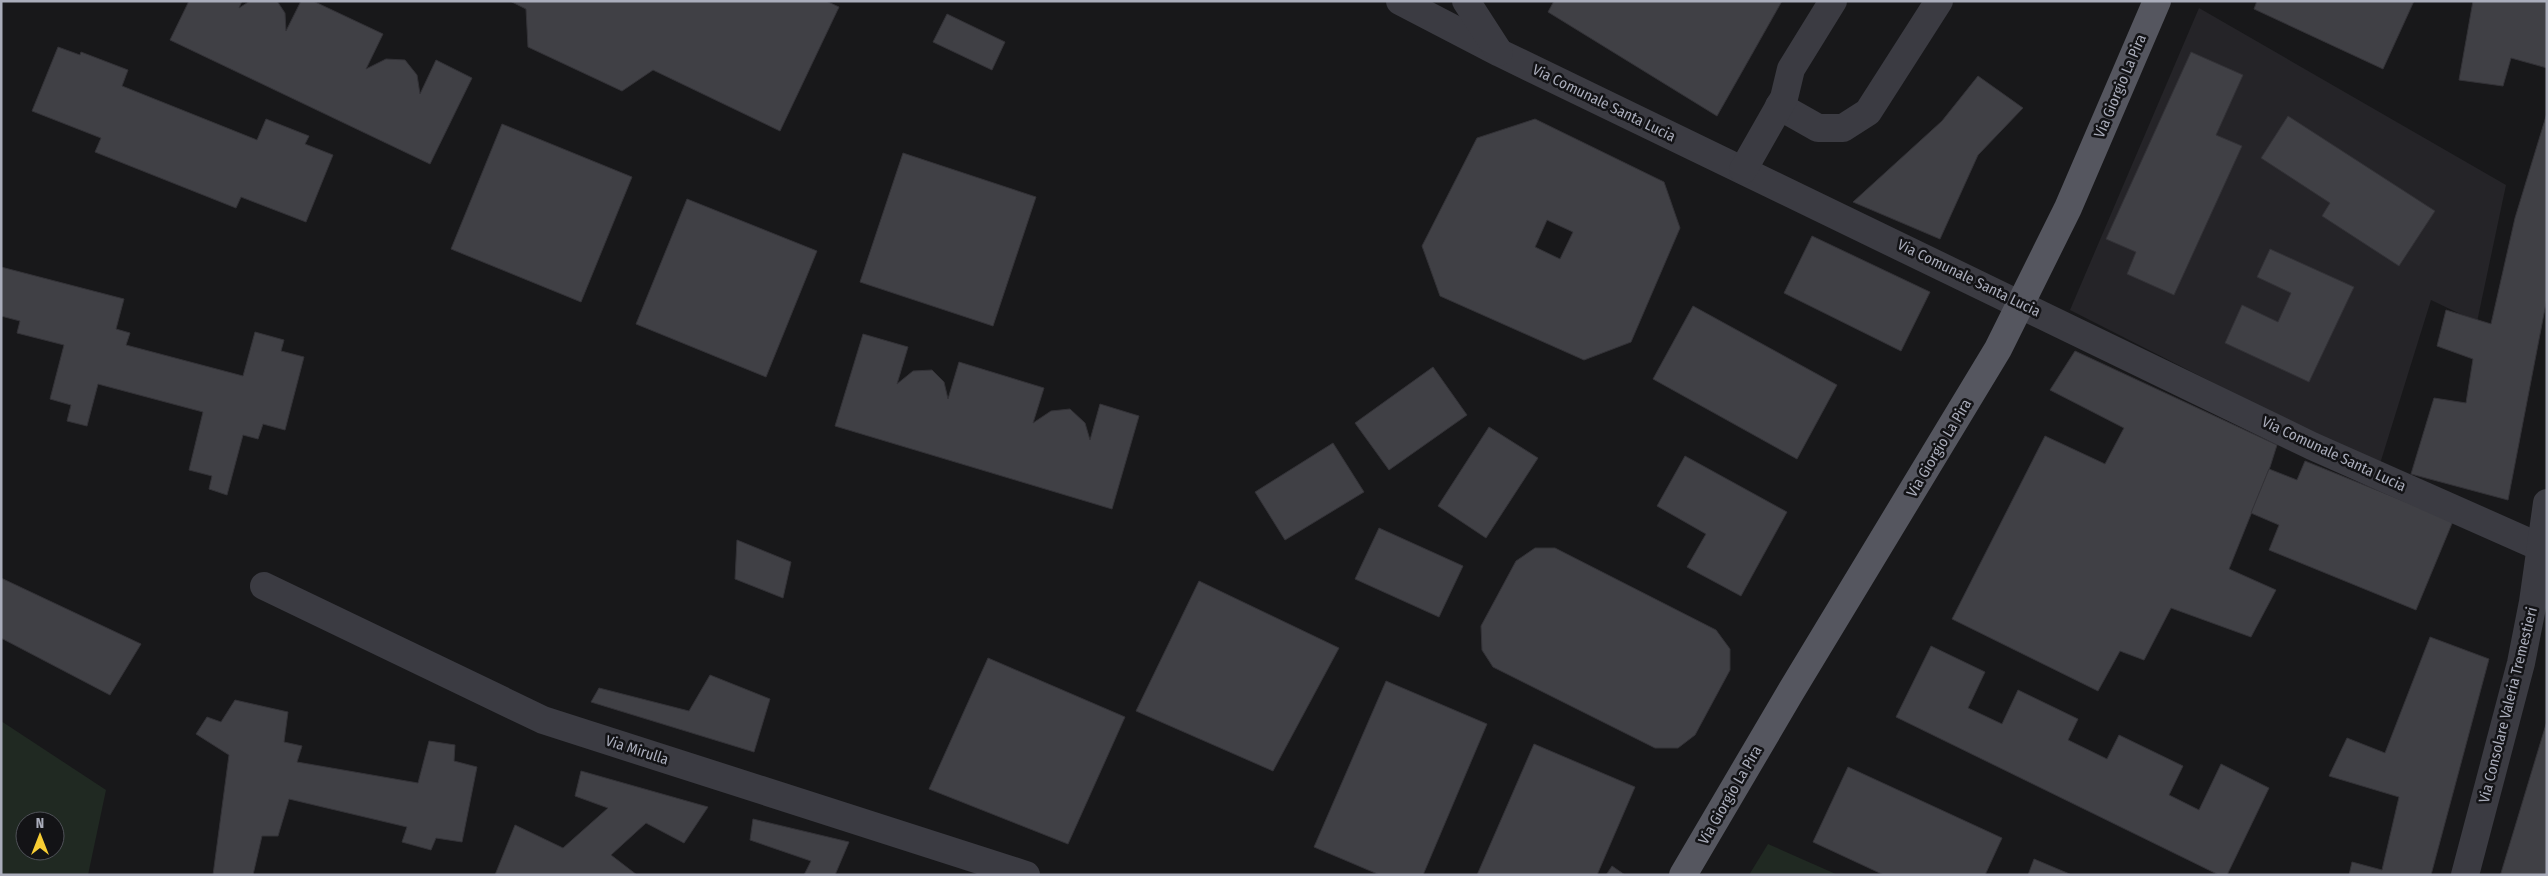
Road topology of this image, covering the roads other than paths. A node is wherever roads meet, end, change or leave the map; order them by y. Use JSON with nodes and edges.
{"nodes":[{"id":1,"x":1400,"y":1,"type":"edge"},
{"id":2,"x":1466,"y":1,"type":"edge"},
{"id":3,"x":1833,"y":1,"type":"edge"},
{"id":4,"x":1939,"y":1,"type":"edge"},
{"id":5,"x":2157,"y":1,"type":"edge"},
{"id":6,"x":1434,"y":11,"type":"edge"},
{"id":7,"x":1500,"y":53,"type":"junction"},
{"id":8,"x":1779,"y":106,"type":"junction"},
{"id":9,"x":1743,"y":170,"type":"junction"},
{"id":10,"x":2022,"y":304,"type":"junction"},
{"id":11,"x":2547,"y":503,"type":"edge"},
{"id":12,"x":2542,"y":548,"type":"junction"},
{"id":13,"x":264,"y":586,"type":"dead end"},
{"id":14,"x":1026,"y":875,"type":"edge"},
{"id":15,"x":1683,"y":875,"type":"edge"},
{"id":16,"x":2465,"y":875,"type":"edge"}],
"edges":[{"from":1,"to":6,"type":"street","name":"Via Comunale Santa Lucia"},
{"from":2,"to":7,"type":"street"},
{"from":3,"to":8,"type":"street"},
{"from":4,"to":8,"type":"street"},
{"from":5,"to":10,"type":"main road","name":"Via Giorgio La Pira"},
{"from":6,"to":7,"type":"street","name":"Via Comunale Santa Lucia"},
{"from":7,"to":9,"type":"street","name":"Via Comunale Santa Lucia"},
{"from":8,"to":9,"type":"street"},
{"from":9,"to":10,"type":"street","name":"Via Comunale Santa Lucia"},
{"from":10,"to":12,"type":"street","name":"Via Comunale Santa Lucia"},
{"from":10,"to":15,"type":"main road","name":"Via Giorgio La Pira"},
{"from":11,"to":12,"type":"street","name":"Via Consolare Valeria Tremestieri"},
{"from":12,"to":16,"type":"street","name":"Via Consolare Valeria Tremestieri"},
{"from":13,"to":14,"type":"street","name":"Via Mirulla"}]}
